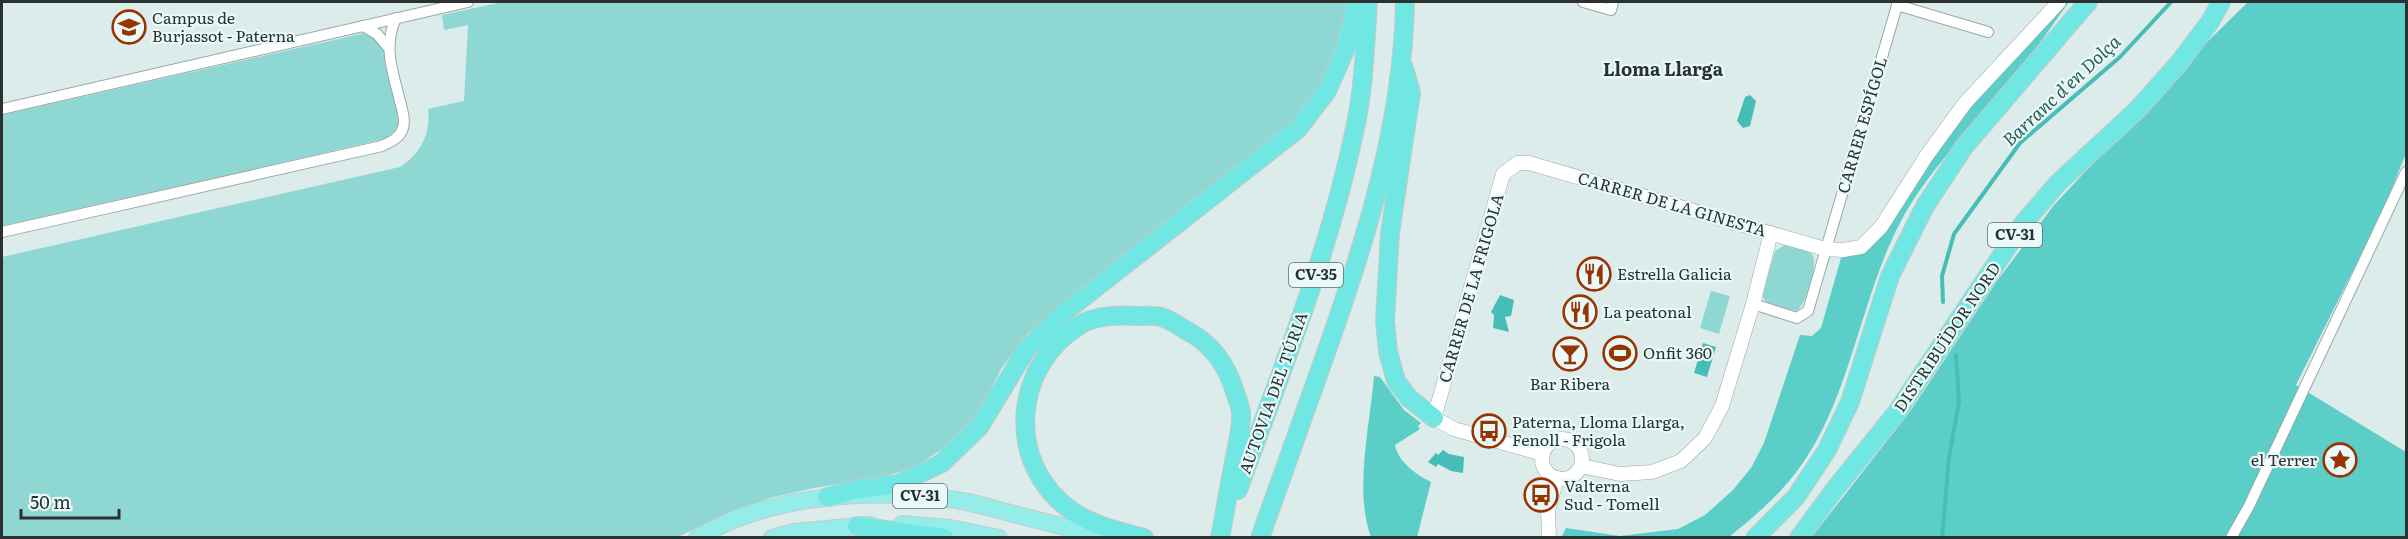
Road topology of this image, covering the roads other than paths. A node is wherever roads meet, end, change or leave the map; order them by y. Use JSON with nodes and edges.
{"nodes":[{"id":1,"x":468,"y":2,"type":"edge"},
{"id":2,"x":1356,"y":2,"type":"edge"},
{"id":3,"x":1368,"y":2,"type":"edge"},
{"id":4,"x":1406,"y":2,"type":"edge"},
{"id":5,"x":1583,"y":2,"type":"edge"},
{"id":6,"x":2059,"y":2,"type":"edge"},
{"id":7,"x":2087,"y":2,"type":"edge"},
{"id":8,"x":2221,"y":2,"type":"edge"},
{"id":9,"x":2234,"y":2,"type":"edge"},
{"id":10,"x":1897,"y":3,"type":"edge"},
{"id":11,"x":1612,"y":6,"type":"edge"},
{"id":12,"x":396,"y":18,"type":"junction"},
{"id":13,"x":2210,"y":22,"type":"junction"},
{"id":14,"x":363,"y":26,"type":"junction"},
{"id":15,"x":1988,"y":32,"type":"dead end"},
{"id":16,"x":388,"y":47,"type":"junction"},
{"id":17,"x":1401,"y":60,"type":"junction"},
{"id":18,"x":2,"y":108,"type":"edge"},
{"id":19,"x":1518,"y":163,"type":"joint"},
{"id":20,"x":2406,"y":172,"type":"edge"},
{"id":21,"x":2,"y":232,"type":"edge"},
{"id":22,"x":1771,"y":232,"type":"junction"},
{"id":23,"x":1826,"y":249,"type":"junction"},
{"id":24,"x":1753,"y":304,"type":"junction"},
{"id":25,"x":1434,"y":418,"type":"junction"},
{"id":26,"x":1543,"y":454,"type":"junction"},
{"id":27,"x":1581,"y":466,"type":"junction"},
{"id":28,"x":1557,"y":478,"type":"junction"},
{"id":29,"x":1834,"y":489,"type":"junction"},
{"id":30,"x":827,"y":497,"type":"junction"},
{"id":31,"x":857,"y":526,"type":"junction"},
{"id":32,"x":697,"y":537,"type":"edge"},
{"id":33,"x":772,"y":537,"type":"edge"},
{"id":34,"x":944,"y":537,"type":"edge"},
{"id":35,"x":999,"y":537,"type":"edge"},
{"id":36,"x":1107,"y":537,"type":"edge"},
{"id":37,"x":1144,"y":537,"type":"edge"},
{"id":38,"x":1220,"y":537,"type":"edge"},
{"id":39,"x":1260,"y":537,"type":"edge"},
{"id":40,"x":1550,"y":537,"type":"edge"},
{"id":41,"x":1755,"y":537,"type":"edge"},
{"id":42,"x":1788,"y":537,"type":"edge"},
{"id":43,"x":1799,"y":537,"type":"edge"},
{"id":44,"x":2231,"y":537,"type":"edge"}],
"edges":[{"from":1,"to":12,"type":"street"},
{"from":2,"to":30,"type":"highway"},
{"from":3,"to":38,"type":"highway","name":"AUTOVIA DEL TÚRIA","number":"CV-35"},
{"from":4,"to":17,"type":"highway","number":"CV-35"},
{"from":5,"to":11,"type":"street"},
{"from":6,"to":23,"type":"street"},
{"from":7,"to":41,"type":"highway"},
{"from":8,"to":13,"type":"highway","name":"DISTRIBUÏDOR NORD","number":"CV-31"},
{"from":9,"to":13,"type":"highway"},
{"from":10,"to":15,"type":"street"},
{"from":10,"to":23,"type":"street","name":"CARRER ESPÍGOL"},
{"from":12,"to":14,"type":"street"},
{"from":12,"to":16,"type":"street"},
{"from":13,"to":29,"type":"highway","name":"DISTRIBUÏDOR NORD","number":"CV-31"},
{"from":14,"to":16,"type":"street"},
{"from":14,"to":18,"type":"street"},
{"from":16,"to":21,"type":"street"},
{"from":17,"to":25,"type":"highway"},
{"from":17,"to":39,"type":"highway","number":"CV-35"},
{"from":19,"to":22,"type":"street","name":"CARRER DE LA GINESTA"},
{"from":19,"to":25,"type":"street","name":"CARRER DE LA FRIGOLA"},
{"from":20,"to":44,"type":"street"},
{"from":22,"to":23,"type":"street","name":"CARRER DE LA GINESTA"},
{"from":22,"to":24,"type":"street"},
{"from":23,"to":24,"type":"street","name":"CARRER ESPÍGOL"},
{"from":24,"to":27,"type":"street"},
{"from":25,"to":26,"type":"street"},
{"from":26,"to":27,"type":"street"},
{"from":26,"to":28,"type":"street"},
{"from":27,"to":28,"type":"street"},
{"from":28,"to":40,"type":"street"},
{"from":29,"to":42,"type":"main road","name":"DISTRIBUÏDOR NORD","number":"CV-31"},
{"from":29,"to":43,"type":"highway"},
{"from":30,"to":32,"type":"main road","number":"CV-31"},
{"from":30,"to":36,"type":"main road","number":"CV-31"},
{"from":31,"to":33,"type":"main road","number":"CV-31"},
{"from":31,"to":34,"type":"highway"},
{"from":31,"to":35,"type":"main road","number":"CV-31"},
{"from":37,"to":38,"type":"highway"}]}
